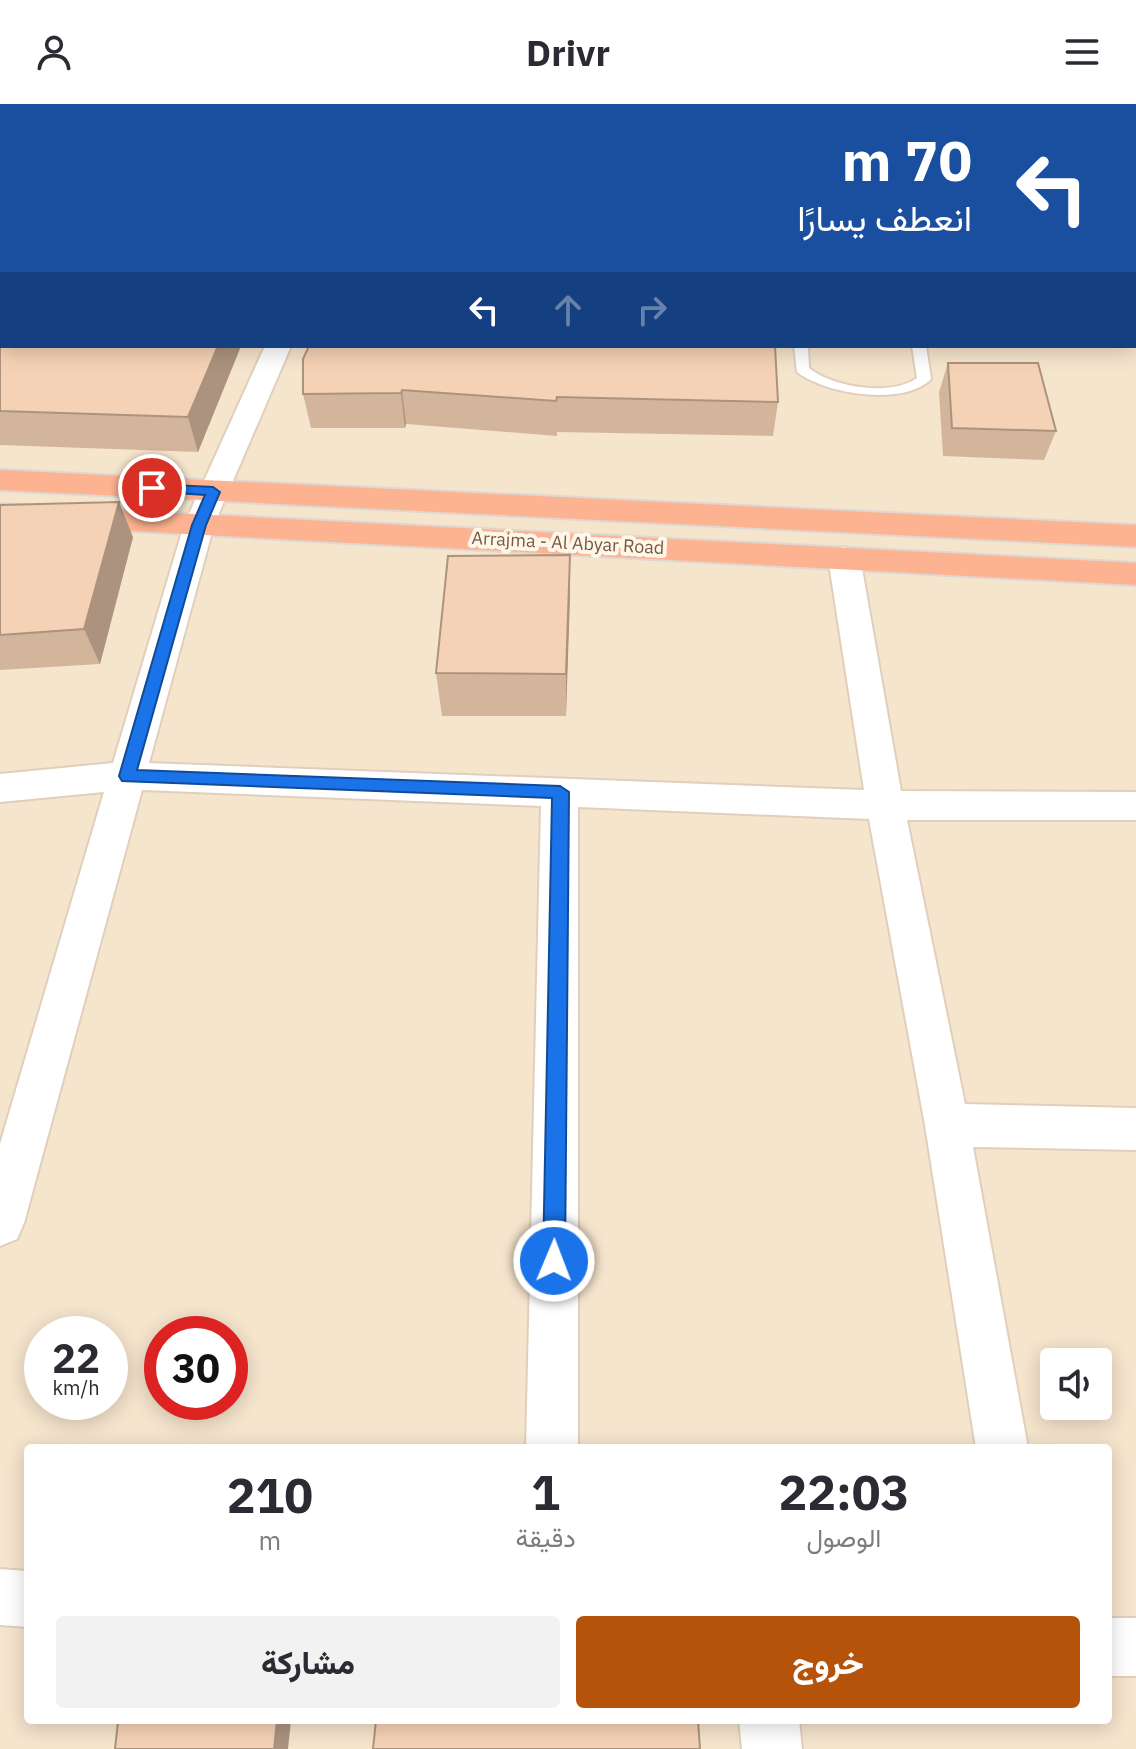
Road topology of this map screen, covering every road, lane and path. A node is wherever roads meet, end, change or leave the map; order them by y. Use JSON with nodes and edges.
{"nodes":[{"id":1,"x":277,"y":348,"type":"edge"},
{"id":2,"x":801,"y":348,"type":"edge"},
{"id":3,"x":919,"y":348,"type":"edge"},
{"id":4,"x":0,"y":480,"type":"edge"},
{"id":5,"x":213,"y":492,"type":"junction"},
{"id":6,"x":0,"y":514,"type":"edge"},
{"id":7,"x":199,"y":525,"type":"junction"},
{"id":8,"x":1136,"y":536,"type":"edge"},
{"id":9,"x":844,"y":557,"type":"junction"},
{"id":10,"x":1136,"y":574,"type":"edge"},
{"id":11,"x":127,"y":776,"type":"junction"},
{"id":12,"x":0,"y":788,"type":"edge"},
{"id":13,"x":560,"y":792,"type":"junction"},
{"id":14,"x":885,"y":805,"type":"junction"},
{"id":15,"x":1136,"y":806,"type":"edge"},
{"id":16,"x":947,"y":1125,"type":"junction"},
{"id":17,"x":1136,"y":1129,"type":"edge"},
{"id":18,"x":0,"y":1223,"type":"edge"},
{"id":19,"x":552,"y":1444,"type":"edge"},
{"id":20,"x":1001,"y":1444,"type":"edge"},
{"id":21,"x":0,"y":1597,"type":"edge"},
{"id":22,"x":24,"y":1599,"type":"edge"},
{"id":23,"x":1112,"y":1647,"type":"edge"},
{"id":24,"x":1136,"y":1647,"type":"edge"},
{"id":25,"x":769,"y":1724,"type":"edge"},
{"id":26,"x":772,"y":1749,"type":"edge"}],
"edges":[{"from":1,"to":5,"type":"street"},
{"from":2,"to":3,"type":"lane"},
{"from":4,"to":5,"type":"highway","name":"Arrajma - Al Abyar Road"},
{"from":5,"to":7,"type":"street"},
{"from":5,"to":8,"type":"highway","name":"Arrajma - Al Abyar Road"},
{"from":6,"to":7,"type":"highway","name":"Arrajma - Al Abyar Road"},
{"from":7,"to":9,"type":"highway","name":"Arrajma - Al Abyar Road"},
{"from":7,"to":11,"type":"street"},
{"from":9,"to":10,"type":"highway","name":"Arrajma - Al Abyar Road"},
{"from":9,"to":14,"type":"street"},
{"from":11,"to":12,"type":"street"},
{"from":11,"to":13,"type":"street"},
{"from":11,"to":18,"type":"street"},
{"from":13,"to":14,"type":"street"},
{"from":13,"to":19,"type":"street"},
{"from":14,"to":15,"type":"street"},
{"from":14,"to":16,"type":"street"},
{"from":16,"to":17,"type":"street"},
{"from":16,"to":20,"type":"street"},
{"from":21,"to":22,"type":"street"},
{"from":23,"to":24,"type":"street"},
{"from":25,"to":26,"type":"street"}]}
